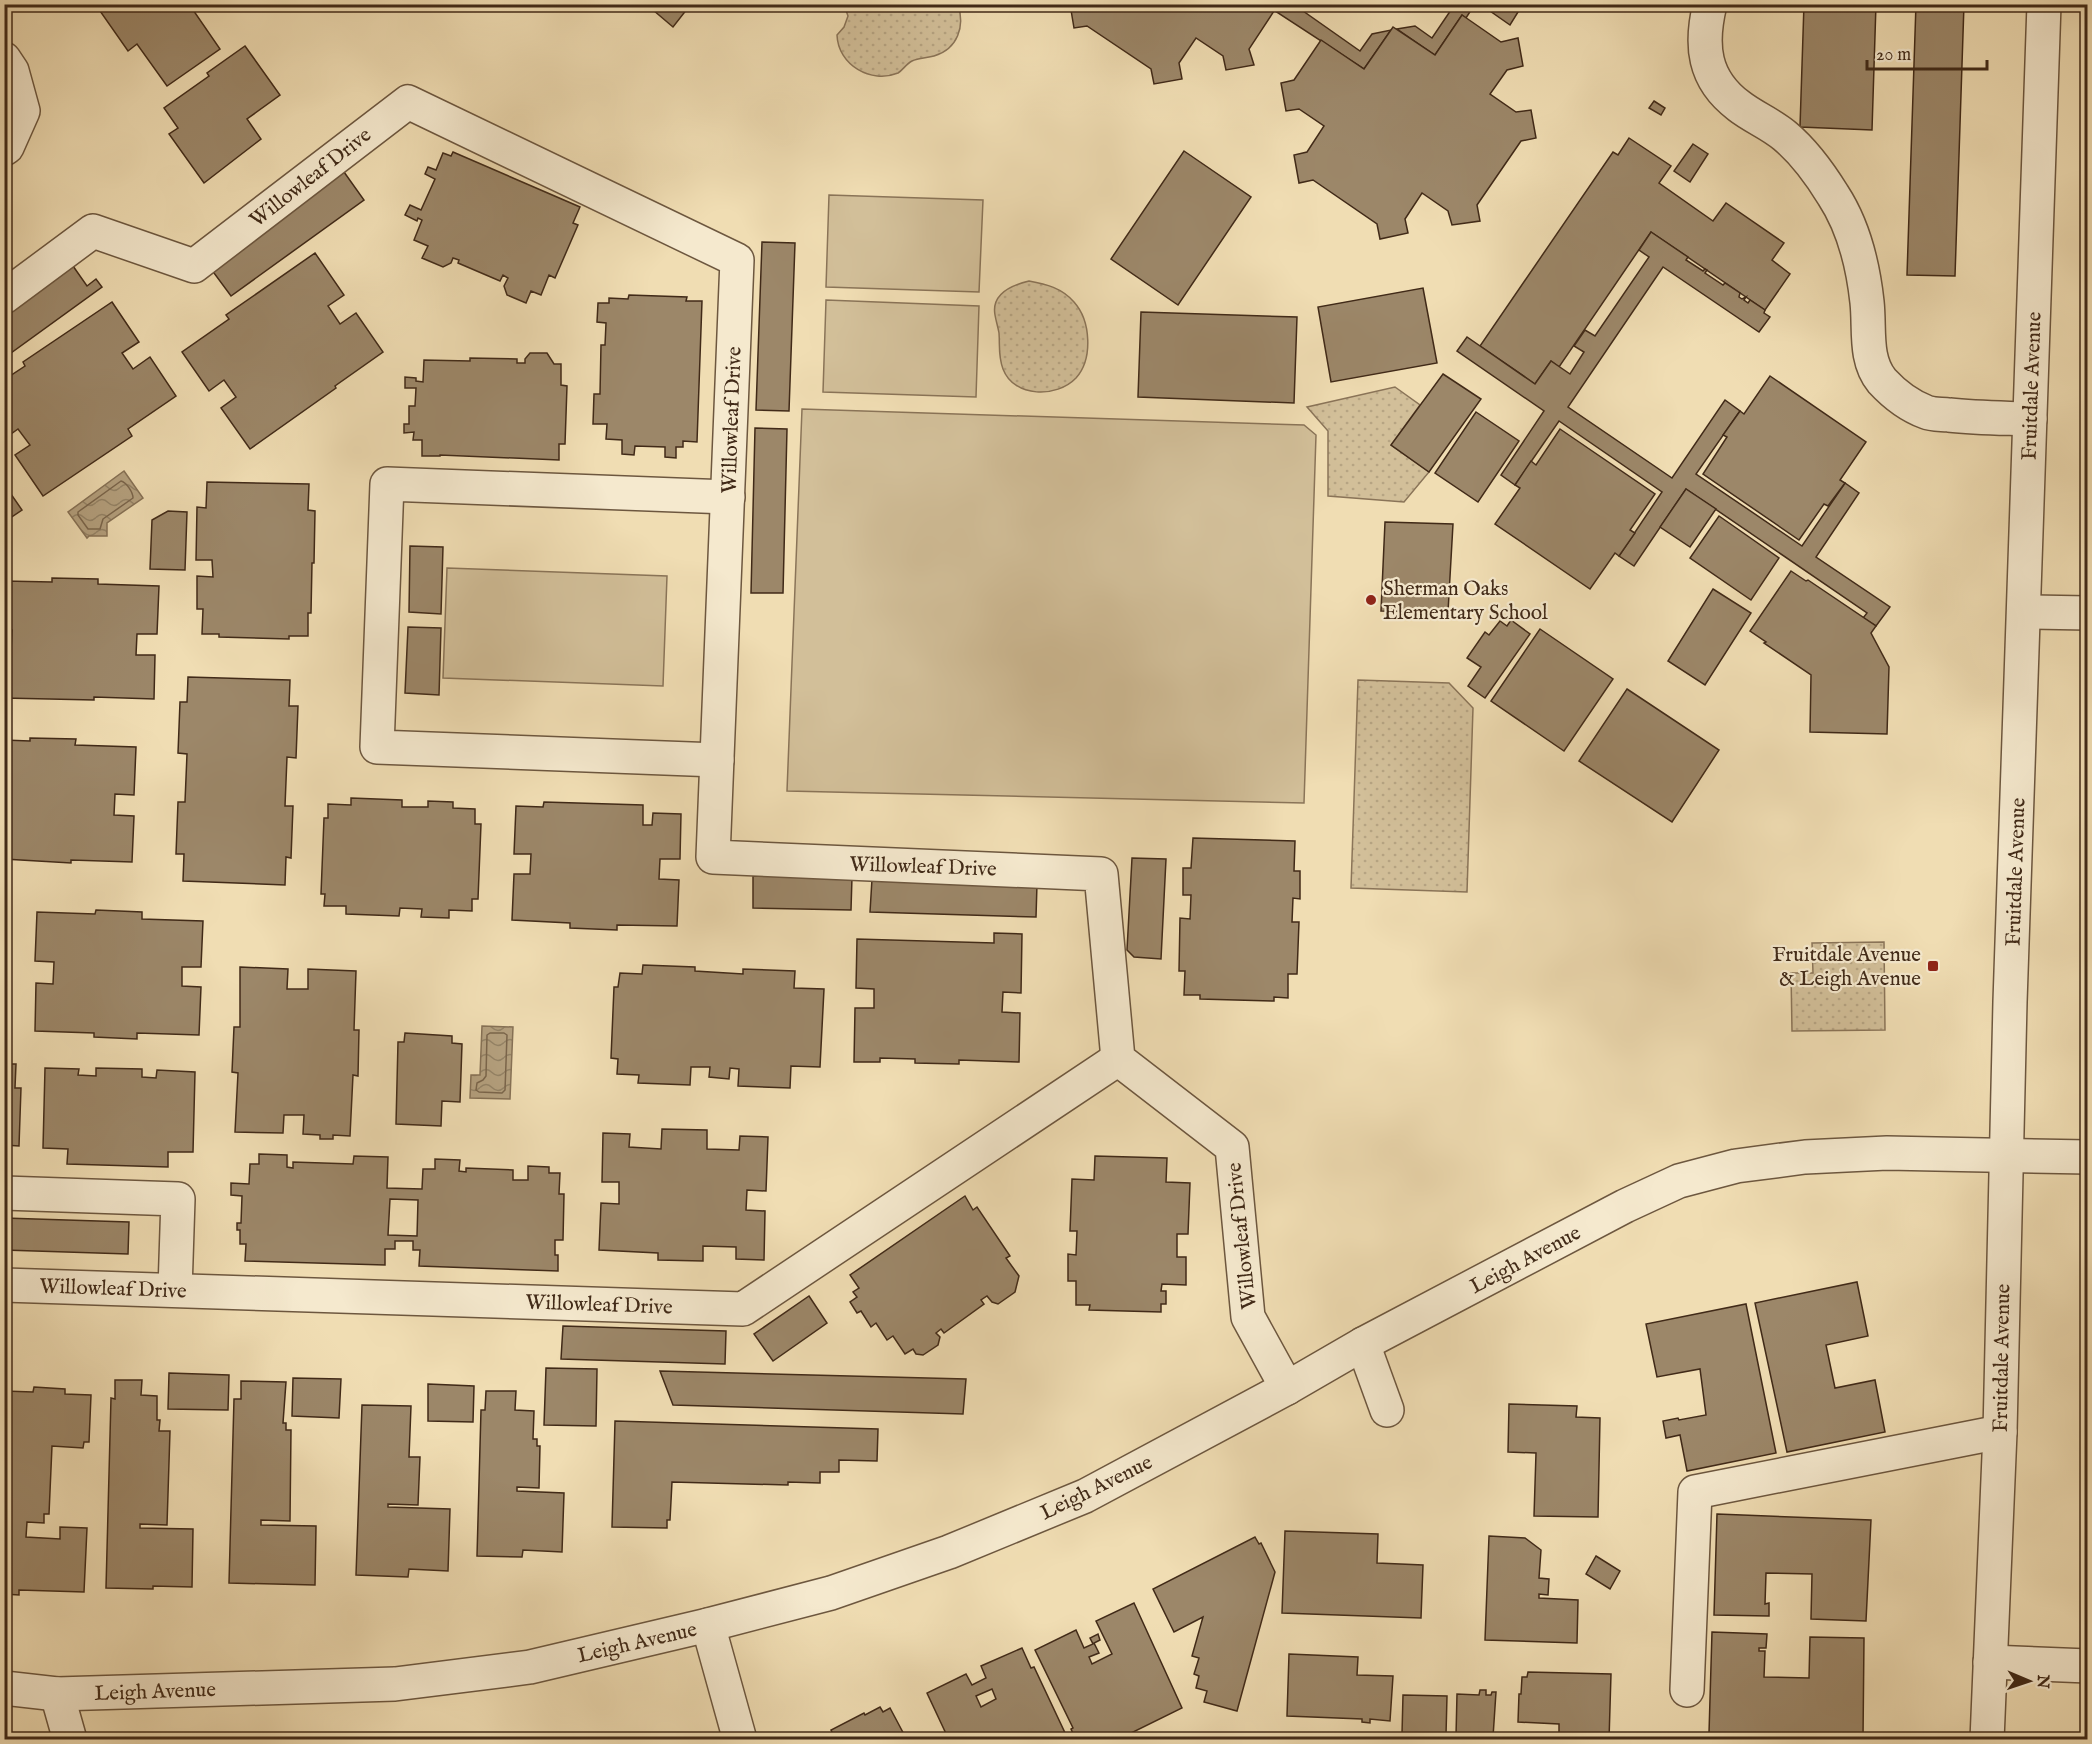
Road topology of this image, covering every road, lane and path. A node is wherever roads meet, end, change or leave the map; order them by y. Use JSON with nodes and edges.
{"nodes":[{"id":1,"x":1710,"y":4,"type":"edge"},
{"id":2,"x":2044,"y":4,"type":"edge"},
{"id":3,"x":4,"y":59,"type":"edge"},
{"id":4,"x":4,"y":149,"type":"edge"},
{"id":5,"x":4,"y":297,"type":"edge"},
{"id":6,"x":2030,"y":419,"type":"junction"},
{"id":7,"x":728,"y":497,"type":"junction"},
{"id":8,"x":2025,"y":612,"type":"junction"},
{"id":9,"x":2088,"y":613,"type":"edge"},
{"id":10,"x":717,"y":760,"type":"junction"},
{"id":11,"x":1118,"y":1059,"type":"junction"},
{"id":12,"x":2007,"y":1154,"type":"junction"},
{"id":13,"x":2088,"y":1157,"type":"edge"},
{"id":14,"x":4,"y":1193,"type":"edge"},
{"id":15,"x":4,"y":1285,"type":"edge"},
{"id":16,"x":175,"y":1290,"type":"junction"},
{"id":17,"x":1363,"y":1344,"type":"junction"},
{"id":18,"x":1287,"y":1388,"type":"junction"},
{"id":19,"x":1387,"y":1410,"type":"dead end"},
{"id":20,"x":2000,"y":1432,"type":"junction"},
{"id":21,"x":708,"y":1625,"type":"junction"},
{"id":22,"x":1990,"y":1662,"type":"junction"},
{"id":23,"x":2088,"y":1666,"type":"edge"},
{"id":24,"x":4,"y":1688,"type":"edge"},
{"id":25,"x":1687,"y":1690,"type":"dead end"},
{"id":26,"x":57,"y":1694,"type":"junction"},
{"id":27,"x":4,"y":1703,"type":"edge"},
{"id":28,"x":70,"y":1740,"type":"edge"},
{"id":29,"x":740,"y":1740,"type":"edge"},
{"id":30,"x":1987,"y":1740,"type":"edge"}],
"edges":[{"from":1,"to":6,"type":"street"},
{"from":2,"to":6,"type":"street","name":"Fruitdale Avenue"},
{"from":3,"to":4,"type":"street"},
{"from":5,"to":7,"type":"street","name":"Willowleaf Drive"},
{"from":6,"to":8,"type":"street","name":"Fruitdale Avenue"},
{"from":7,"to":10,"type":"street","name":"Willowleaf Drive"},
{"from":7,"to":10,"type":"street"},
{"from":8,"to":9,"type":"street"},
{"from":8,"to":12,"type":"street","name":"Fruitdale Avenue"},
{"from":10,"to":11,"type":"street","name":"Willowleaf Drive"},
{"from":11,"to":16,"type":"street","name":"Willowleaf Drive"},
{"from":11,"to":18,"type":"street","name":"Willowleaf Drive"},
{"from":12,"to":13,"type":"street","name":"Leigh Avenue"},
{"from":12,"to":17,"type":"street","name":"Leigh Avenue"},
{"from":12,"to":20,"type":"street","name":"Fruitdale Avenue"},
{"from":14,"to":16,"type":"street"},
{"from":15,"to":16,"type":"street","name":"Willowleaf Drive"},
{"from":17,"to":18,"type":"street","name":"Leigh Avenue"},
{"from":17,"to":19,"type":"street"},
{"from":18,"to":21,"type":"street","name":"Leigh Avenue"},
{"from":20,"to":22,"type":"street","name":"Fruitdale Avenue"},
{"from":20,"to":25,"type":"street"},
{"from":21,"to":26,"type":"street","name":"Leigh Avenue"},
{"from":21,"to":29,"type":"street"},
{"from":22,"to":23,"type":"street"},
{"from":22,"to":30,"type":"street","name":"Fruitdale Avenue"},
{"from":24,"to":26,"type":"street","name":"Leigh Avenue"},
{"from":26,"to":27,"type":"street","name":"Leigh Avenue"},
{"from":26,"to":28,"type":"street"}]}
